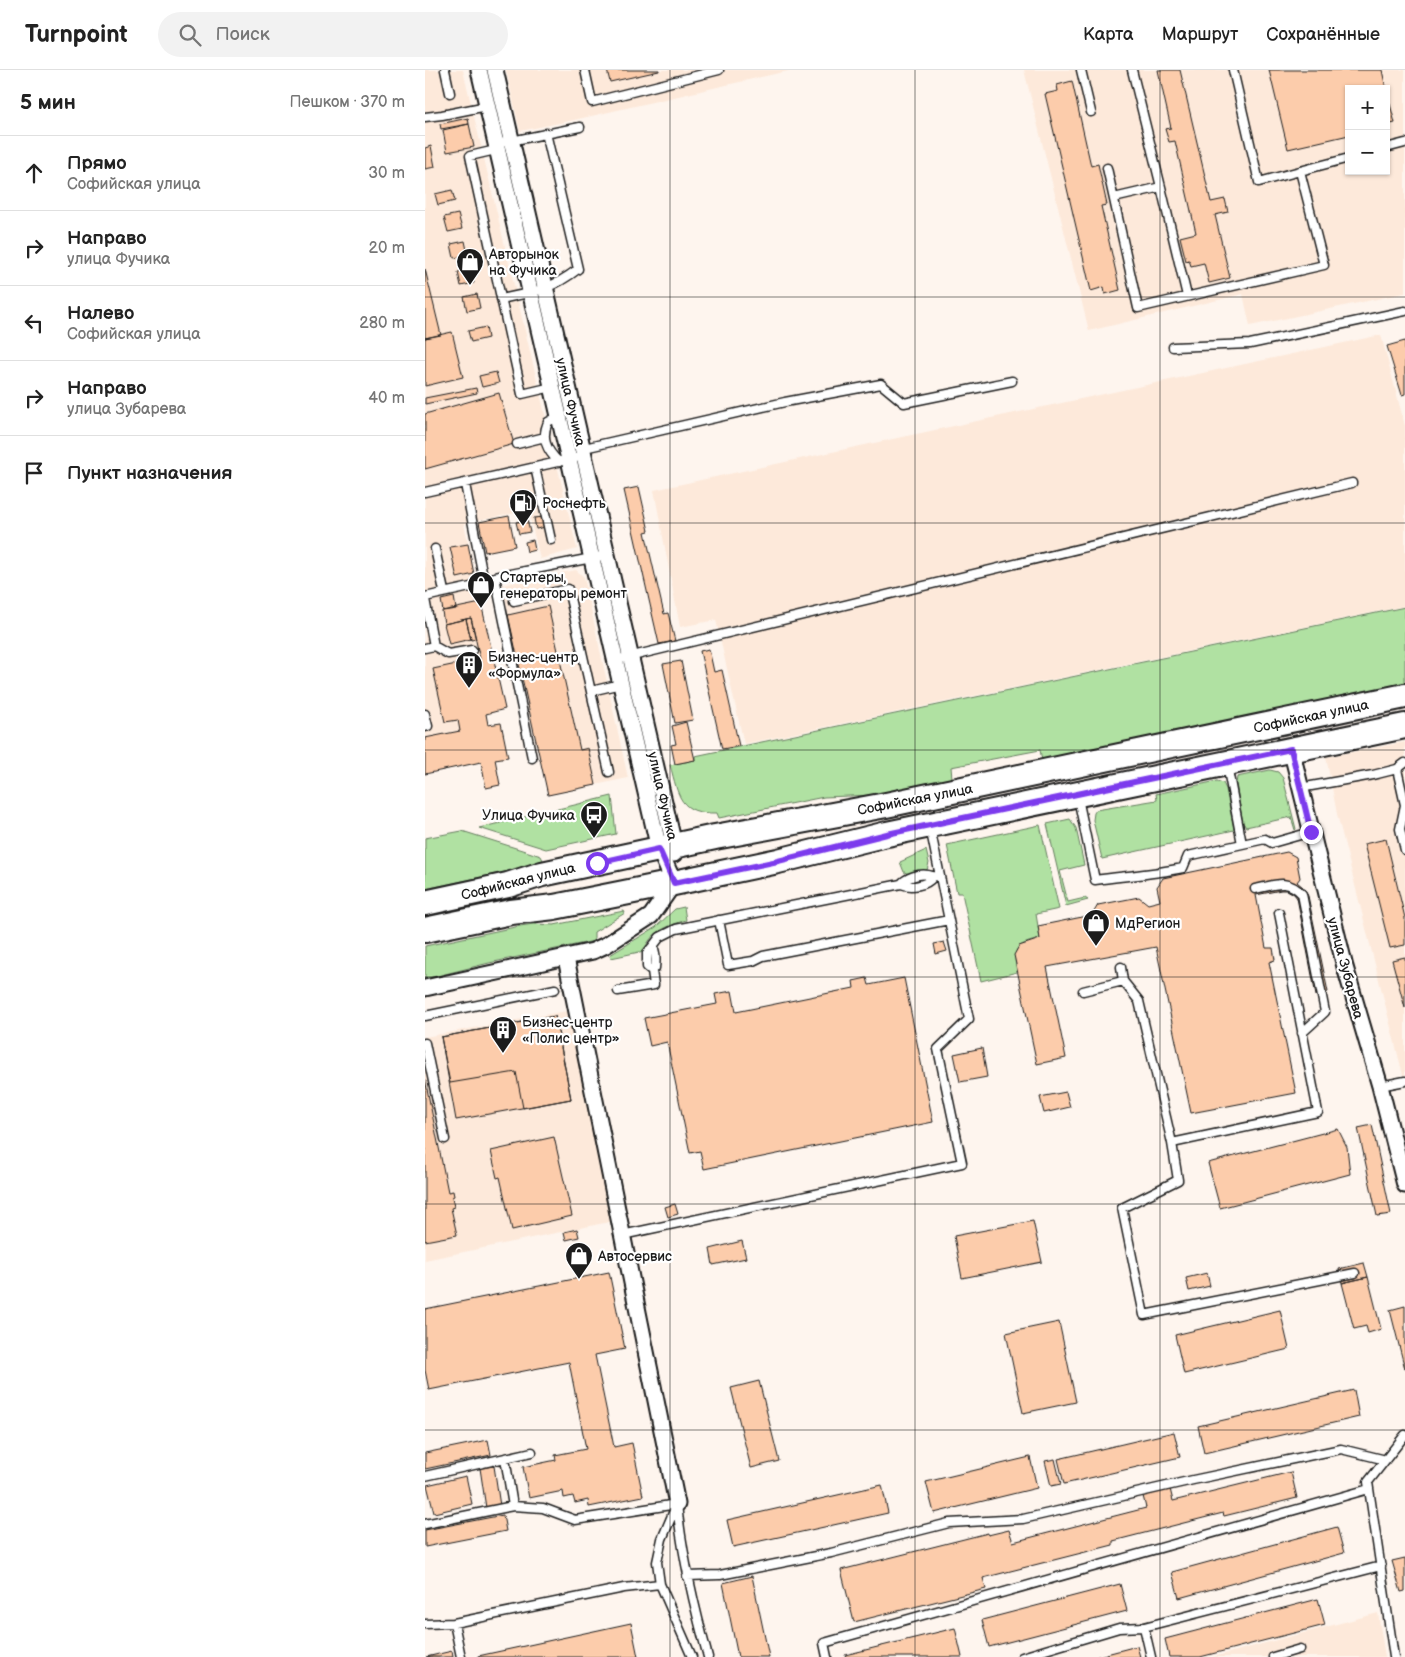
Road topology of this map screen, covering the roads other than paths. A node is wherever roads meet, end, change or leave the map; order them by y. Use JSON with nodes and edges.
{"nodes":[{"id":1,"x":445,"y":70,"type":"edge"},
{"id":2,"x":479,"y":70,"type":"edge"},
{"id":3,"x":495,"y":70,"type":"edge"},
{"id":4,"x":585,"y":70,"type":"edge"},
{"id":5,"x":719,"y":70,"type":"edge"},
{"id":6,"x":1081,"y":70,"type":"edge"},
{"id":7,"x":1132,"y":70,"type":"edge"},
{"id":8,"x":1233,"y":70,"type":"edge"},
{"id":9,"x":450,"y":93,"type":"dead end"},
{"id":10,"x":487,"y":106,"type":"junction"},
{"id":11,"x":1091,"y":112,"type":"dead end"},
{"id":12,"x":425,"y":117,"type":"edge"},
{"id":13,"x":579,"y":127,"type":"dead end"},
{"id":14,"x":546,"y":134,"type":"junction"},
{"id":15,"x":1405,"y":142,"type":"edge"},
{"id":16,"x":504,"y":145,"type":"junction"},
{"id":17,"x":1390,"y":147,"type":"edge"},
{"id":18,"x":1345,"y":159,"type":"edge"},
{"id":19,"x":1107,"y":168,"type":"dead end"},
{"id":20,"x":1301,"y":171,"type":"junction"},
{"id":21,"x":1161,"y":187,"type":"junction"},
{"id":22,"x":1114,"y":198,"type":"junction"},
{"id":23,"x":538,"y":291,"type":"junction"},
{"id":24,"x":1187,"y":296,"type":"junction"},
{"id":25,"x":501,"y":299,"type":"junction"},
{"id":26,"x":1405,"y":311,"type":"edge"},
{"id":27,"x":1173,"y":347,"type":"dead end"},
{"id":28,"x":1012,"y":380,"type":"dead end"},
{"id":29,"x":552,"y":387,"type":"junction"},
{"id":30,"x":559,"y":416,"type":"junction"},
{"id":31,"x":545,"y":437,"type":"junction"},
{"id":32,"x":517,"y":444,"type":"dead end"},
{"id":33,"x":572,"y":455,"type":"junction"},
{"id":34,"x":535,"y":467,"type":"junction"},
{"id":35,"x":1352,"y":483,"type":"dead end"},
{"id":36,"x":465,"y":484,"type":"junction"},
{"id":37,"x":425,"y":492,"type":"edge"},
{"id":38,"x":551,"y":540,"type":"dead end"},
{"id":39,"x":435,"y":549,"type":"dead end"},
{"id":40,"x":607,"y":555,"type":"junction"},
{"id":41,"x":592,"y":558,"type":"junction"},
{"id":42,"x":495,"y":577,"type":"junction"},
{"id":43,"x":484,"y":582,"type":"junction"},
{"id":44,"x":444,"y":592,"type":"junction"},
{"id":45,"x":425,"y":598,"type":"edge"},
{"id":46,"x":514,"y":601,"type":"dead end"},
{"id":47,"x":434,"y":646,"type":"junction"},
{"id":48,"x":425,"y":648,"type":"edge"},
{"id":49,"x":472,"y":650,"type":"dead end"},
{"id":50,"x":631,"y":657,"type":"junction"},
{"id":51,"x":615,"y":660,"type":"junction"},
{"id":52,"x":621,"y":684,"type":"junction"},
{"id":53,"x":591,"y":691,"type":"junction"},
{"id":54,"x":1405,"y":696,"type":"edge"},
{"id":55,"x":425,"y":714,"type":"edge"},
{"id":56,"x":1405,"y":726,"type":"edge"},
{"id":57,"x":425,"y":727,"type":"edge"},
{"id":58,"x":1291,"y":749,"type":"junction"},
{"id":59,"x":532,"y":758,"type":"dead end"},
{"id":60,"x":1226,"y":763,"type":"junction"},
{"id":61,"x":1405,"y":763,"type":"edge"},
{"id":62,"x":1397,"y":768,"type":"junction"},
{"id":63,"x":609,"y":772,"type":"dead end"},
{"id":64,"x":1300,"y":788,"type":"junction"},
{"id":65,"x":1077,"y":795,"type":"junction"},
{"id":66,"x":1404,"y":797,"type":"edge"},
{"id":67,"x":930,"y":825,"type":"junction"},
{"id":68,"x":1311,"y":832,"type":"junction"},
{"id":69,"x":1242,"y":844,"type":"junction"},
{"id":70,"x":667,"y":847,"type":"junction"},
{"id":71,"x":1405,"y":850,"type":"edge"},
{"id":72,"x":937,"y":877,"type":"junction"},
{"id":73,"x":674,"y":883,"type":"junction"},
{"id":74,"x":1255,"y":889,"type":"dead end"},
{"id":75,"x":425,"y":903,"type":"edge"},
{"id":76,"x":1279,"y":913,"type":"dead end"},
{"id":77,"x":719,"y":920,"type":"junction"},
{"id":78,"x":949,"y":920,"type":"junction"},
{"id":79,"x":425,"y":930,"type":"edge"},
{"id":80,"x":566,"y":958,"type":"junction"},
{"id":81,"x":1121,"y":966,"type":"dead end"},
{"id":82,"x":1123,"y":981,"type":"junction"},
{"id":83,"x":425,"y":988,"type":"edge"},
{"id":84,"x":555,"y":989,"type":"dead end"},
{"id":85,"x":618,"y":991,"type":"dead end"},
{"id":86,"x":1083,"y":991,"type":"dead end"},
{"id":87,"x":425,"y":1016,"type":"edge"},
{"id":88,"x":1302,"y":1033,"type":"junction"},
{"id":89,"x":425,"y":1043,"type":"edge"},
{"id":90,"x":1405,"y":1080,"type":"edge"},
{"id":91,"x":1380,"y":1086,"type":"junction"},
{"id":92,"x":445,"y":1139,"type":"dead end"},
{"id":93,"x":1172,"y":1143,"type":"junction"},
{"id":94,"x":1405,"y":1185,"type":"edge"},
{"id":95,"x":622,"y":1235,"type":"junction"},
{"id":96,"x":1355,"y":1273,"type":"dead end"},
{"id":97,"x":1405,"y":1434,"type":"edge"},
{"id":98,"x":531,"y":1452,"type":"dead end"},
{"id":99,"x":505,"y":1458,"type":"junction"},
{"id":100,"x":1382,"y":1459,"type":"dead end"},
{"id":101,"x":425,"y":1476,"type":"edge"},
{"id":102,"x":1369,"y":1490,"type":"junction"},
{"id":103,"x":677,"y":1504,"type":"junction"},
{"id":104,"x":513,"y":1506,"type":"junction"},
{"id":105,"x":425,"y":1524,"type":"edge"},
{"id":106,"x":1381,"y":1566,"type":"junction"},
{"id":107,"x":687,"y":1576,"type":"junction"},
{"id":108,"x":660,"y":1584,"type":"junction"},
{"id":109,"x":454,"y":1623,"type":"junction"},
{"id":110,"x":425,"y":1624,"type":"edge"},
{"id":111,"x":1144,"y":1627,"type":"junction"},
{"id":112,"x":1300,"y":1649,"type":"dead end"},
{"id":113,"x":461,"y":1657,"type":"edge"},
{"id":114,"x":692,"y":1657,"type":"edge"},
{"id":115,"x":708,"y":1657,"type":"edge"},
{"id":116,"x":827,"y":1657,"type":"edge"},
{"id":117,"x":1022,"y":1657,"type":"edge"},
{"id":118,"x":1151,"y":1657,"type":"edge"},
{"id":119,"x":1273,"y":1657,"type":"edge"},
{"id":120,"x":1394,"y":1657,"type":"edge"}],
"edges":[{"from":1,"to":9,"type":"lane"},
{"from":2,"to":10,"type":"street","name":"улица Фучика"},
{"from":3,"to":16,"type":"street","name":"улица Фучика"},
{"from":4,"to":5,"type":"lane"},
{"from":6,"to":11,"type":"lane"},
{"from":7,"to":21,"type":"lane"},
{"from":8,"to":20,"type":"lane"},
{"from":10,"to":12,"type":"lane"},
{"from":10,"to":16,"type":"street","name":"улица Фучика"},
{"from":13,"to":14,"type":"lane"},
{"from":14,"to":16,"type":"lane"},
{"from":14,"to":23,"type":"lane"},
{"from":15,"to":17,"type":"lane"},
{"from":16,"to":23,"type":"street","name":"улица Фучика"},
{"from":16,"to":25,"type":"lane"},
{"from":18,"to":20,"type":"lane"},
{"from":19,"to":22,"type":"lane"},
{"from":20,"to":24,"type":"lane"},
{"from":21,"to":22,"type":"lane"},
{"from":21,"to":24,"type":"lane"},
{"from":22,"to":24,"type":"lane"},
{"from":23,"to":25,"type":"lane"},
{"from":23,"to":29,"type":"street","name":"улица Фучика"},
{"from":23,"to":33,"type":"street","name":"улица Фучика"},
{"from":25,"to":29,"type":"lane"},
{"from":26,"to":27,"type":"lane"},
{"from":28,"to":33,"type":"lane"},
{"from":29,"to":30,"type":"street","name":"улица Фучика"},
{"from":30,"to":31,"type":"lane"},
{"from":30,"to":33,"type":"street","name":"улица Фучика"},
{"from":31,"to":32,"type":"lane"},
{"from":31,"to":33,"type":"lane"},
{"from":33,"to":34,"type":"lane"},
{"from":33,"to":40,"type":"street","name":"улица Фучика"},
{"from":33,"to":41,"type":"street","name":"улица Фучика"},
{"from":34,"to":36,"type":"lane"},
{"from":34,"to":38,"type":"lane"},
{"from":35,"to":50,"type":"lane"},
{"from":36,"to":37,"type":"lane"},
{"from":36,"to":43,"type":"lane"},
{"from":39,"to":44,"type":"lane"},
{"from":40,"to":41,"type":"lane"},
{"from":40,"to":50,"type":"street","name":"улица Фучика"},
{"from":41,"to":42,"type":"lane"},
{"from":41,"to":51,"type":"street","name":"улица Фучика"},
{"from":42,"to":43,"type":"lane"},
{"from":42,"to":59,"type":"lane"},
{"from":43,"to":44,"type":"lane"},
{"from":44,"to":45,"type":"lane"},
{"from":45,"to":47,"type":"lane"},
{"from":46,"to":53,"type":"lane"},
{"from":47,"to":48,"type":"lane"},
{"from":47,"to":49,"type":"lane"},
{"from":50,"to":51,"type":"lane"},
{"from":50,"to":70,"type":"street","name":"улица Фучика"},
{"from":51,"to":52,"type":"street","name":"улица Фучика"},
{"from":52,"to":53,"type":"lane"},
{"from":52,"to":70,"type":"street","name":"улица Фучика"},
{"from":53,"to":63,"type":"lane"},
{"from":54,"to":70,"type":"main road","name":"Софийская улица"},
{"from":55,"to":57,"type":"lane"},
{"from":56,"to":58,"type":"main road","name":"Софийская улица"},
{"from":58,"to":60,"type":"main road","name":"Софийская улица"},
{"from":58,"to":64,"type":"street","name":"улица Зубарева"},
{"from":60,"to":65,"type":"main road","name":"Софийская улица"},
{"from":60,"to":69,"type":"lane"},
{"from":61,"to":62,"type":"lane"},
{"from":62,"to":64,"type":"lane"},
{"from":62,"to":66,"type":"lane"},
{"from":64,"to":68,"type":"street","name":"улица Зубарева"},
{"from":65,"to":67,"type":"main road","name":"Софийская улица"},
{"from":65,"to":69,"type":"lane"},
{"from":66,"to":71,"type":"lane"},
{"from":67,"to":72,"type":"lane"},
{"from":67,"to":73,"type":"main road","name":"Софийская улица"},
{"from":68,"to":69,"type":"lane"},
{"from":68,"to":91,"type":"street","name":"улица Зубарева"},
{"from":70,"to":73,"type":"street","name":"улица Фучика"},
{"from":70,"to":75,"type":"main road","name":"Софийская улица"},
{"from":72,"to":77,"type":"lane"},
{"from":72,"to":78,"type":"lane"},
{"from":73,"to":79,"type":"main road","name":"Софийская улица"},
{"from":73,"to":80,"type":"street"},
{"from":74,"to":88,"type":"lane"},
{"from":76,"to":88,"type":"lane"},
{"from":77,"to":78,"type":"lane"},
{"from":77,"to":85,"type":"lane"},
{"from":78,"to":95,"type":"lane"},
{"from":80,"to":83,"type":"street"},
{"from":80,"to":95,"type":"street"},
{"from":81,"to":82,"type":"lane"},
{"from":82,"to":86,"type":"lane"},
{"from":82,"to":93,"type":"lane"},
{"from":84,"to":87,"type":"lane"},
{"from":88,"to":93,"type":"lane"},
{"from":89,"to":92,"type":"lane"},
{"from":90,"to":91,"type":"lane"},
{"from":91,"to":94,"type":"street","name":"улица Зубарева"},
{"from":93,"to":96,"type":"lane"},
{"from":95,"to":103,"type":"street"},
{"from":97,"to":102,"type":"lane"},
{"from":98,"to":99,"type":"lane"},
{"from":99,"to":101,"type":"lane"},
{"from":99,"to":104,"type":"lane"},
{"from":100,"to":107,"type":"lane"},
{"from":102,"to":106,"type":"lane"},
{"from":102,"to":116,"type":"lane"},
{"from":103,"to":104,"type":"lane"},
{"from":103,"to":107,"type":"lane"},
{"from":103,"to":108,"type":"lane"},
{"from":104,"to":105,"type":"lane"},
{"from":106,"to":111,"type":"lane"},
{"from":106,"to":120,"type":"lane"},
{"from":107,"to":115,"type":"lane"},
{"from":108,"to":109,"type":"lane"},
{"from":108,"to":114,"type":"lane"},
{"from":109,"to":110,"type":"lane"},
{"from":109,"to":113,"type":"lane"},
{"from":111,"to":117,"type":"lane"},
{"from":111,"to":118,"type":"lane"},
{"from":112,"to":119,"type":"lane"}]}
